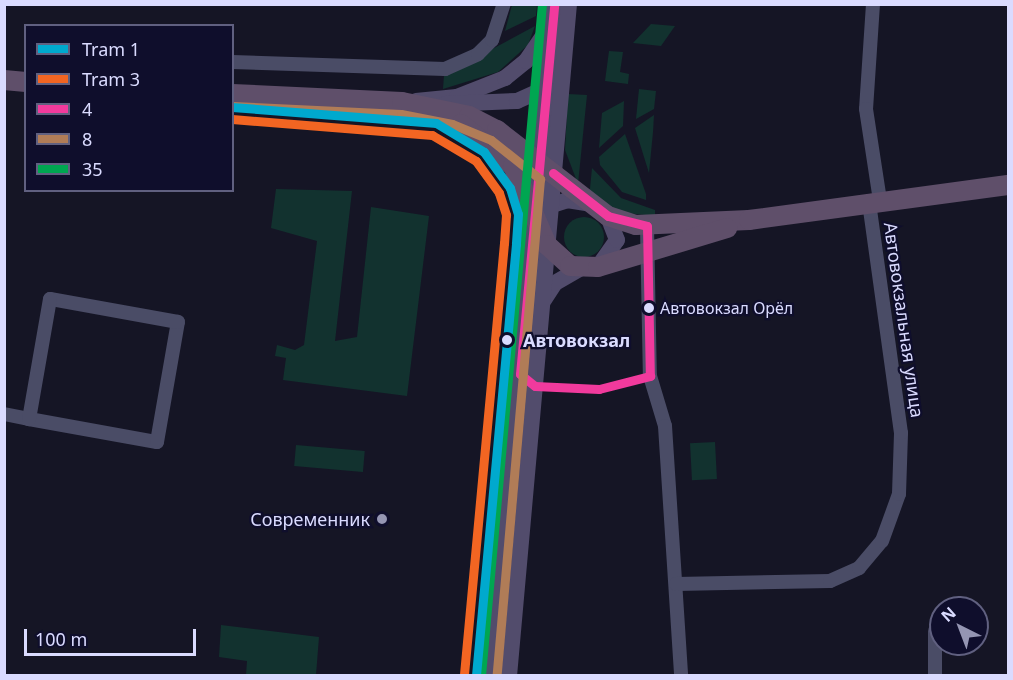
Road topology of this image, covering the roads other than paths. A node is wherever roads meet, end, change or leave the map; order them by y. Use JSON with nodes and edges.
{"nodes":[{"id":1,"x":504,"y":4,"type":"edge"},
{"id":2,"x":554,"y":4,"type":"edge"},
{"id":3,"x":569,"y":4,"type":"edge"},
{"id":4,"x":873,"y":4,"type":"edge"},
{"id":5,"x":552,"y":22,"type":"junction"},
{"id":6,"x":234,"y":62,"type":"edge"},
{"id":7,"x":562,"y":77,"type":"junction"},
{"id":8,"x":4,"y":80,"type":"edge"},
{"id":9,"x":24,"y":82,"type":"edge"},
{"id":10,"x":546,"y":90,"type":"junction"},
{"id":11,"x":234,"y":94,"type":"edge"},
{"id":12,"x":402,"y":102,"type":"junction"},
{"id":13,"x":546,"y":168,"type":"junction"},
{"id":14,"x":1008,"y":185,"type":"edge"},
{"id":15,"x":875,"y":202,"type":"junction"},
{"id":16,"x":591,"y":204,"type":"junction"},
{"id":17,"x":543,"y":208,"type":"junction"},
{"id":18,"x":608,"y":216,"type":"junction"},
{"id":19,"x":749,"y":220,"type":"junction"},
{"id":20,"x":647,"y":226,"type":"junction"},
{"id":21,"x":547,"y":245,"type":"junction"},
{"id":22,"x":646,"y":254,"type":"junction"},
{"id":23,"x":589,"y":268,"type":"junction"},
{"id":24,"x":542,"y":304,"type":"junction"},
{"id":25,"x":4,"y":414,"type":"edge"},
{"id":26,"x":29,"y":419,"type":"junction"},
{"id":27,"x":676,"y":584,"type":"junction"},
{"id":28,"x":935,"y":656,"type":"edge"},
{"id":29,"x":493,"y":675,"type":"edge"},
{"id":30,"x":509,"y":675,"type":"edge"},
{"id":31,"x":681,"y":675,"type":"edge"},
{"id":32,"x":935,"y":675,"type":"edge"}],
"edges":[{"from":1,"to":6,"type":"street"},
{"from":2,"to":5,"type":"main road"},
{"from":3,"to":7,"type":"main road"},
{"from":4,"to":15,"type":"street","name":"Автовокзальная улица"},
{"from":5,"to":10,"type":"main road"},
{"from":5,"to":12,"type":"main road"},
{"from":7,"to":10,"type":"main road"},
{"from":7,"to":13,"type":"main road"},
{"from":8,"to":9,"type":"highway"},
{"from":10,"to":12,"type":"main road"},
{"from":10,"to":13,"type":"main road"},
{"from":11,"to":12,"type":"highway"},
{"from":12,"to":13,"type":"highway"},
{"from":12,"to":17,"type":"highway"},
{"from":13,"to":16,"type":"highway"},
{"from":13,"to":17,"type":"main road"},
{"from":14,"to":15,"type":"highway"},
{"from":15,"to":19,"type":"highway"},
{"from":15,"to":27,"type":"street","name":"Автовокзальная улица"},
{"from":16,"to":17,"type":"main road"},
{"from":16,"to":18,"type":"highway"},
{"from":17,"to":21,"type":"highway"},
{"from":17,"to":29,"type":"main road"},
{"from":18,"to":20,"type":"highway"},
{"from":18,"to":23,"type":"main road"},
{"from":19,"to":20,"type":"highway"},
{"from":19,"to":22,"type":"highway"},
{"from":20,"to":22,"type":"street"},
{"from":21,"to":23,"type":"highway"},
{"from":21,"to":24,"type":"main road"},
{"from":22,"to":23,"type":"highway"},
{"from":22,"to":27,"type":"street"},
{"from":23,"to":24,"type":"main road"},
{"from":24,"to":30,"type":"main road"},
{"from":25,"to":26,"type":"street"},
{"from":26,"to":26,"type":"street"},
{"from":27,"to":31,"type":"street"},
{"from":28,"to":32,"type":"street"}]}
